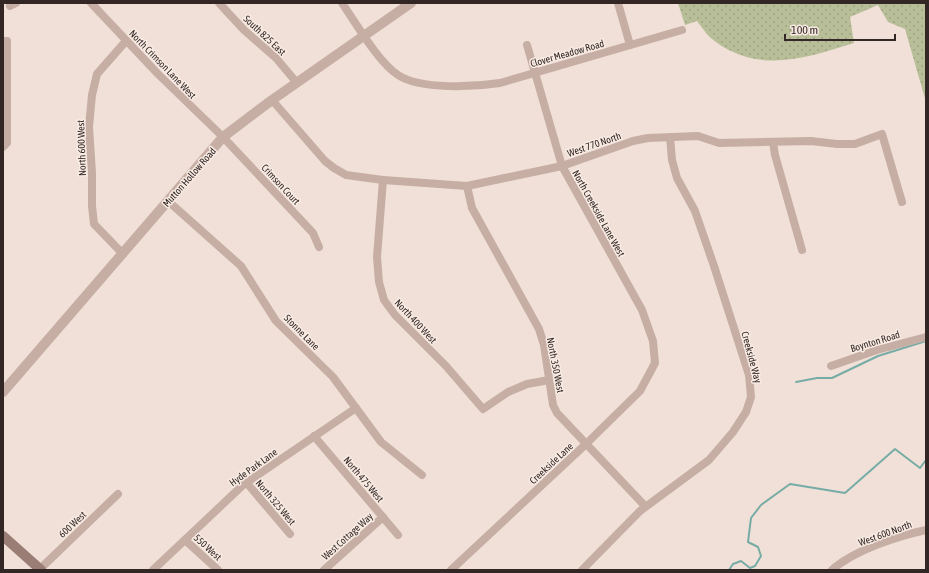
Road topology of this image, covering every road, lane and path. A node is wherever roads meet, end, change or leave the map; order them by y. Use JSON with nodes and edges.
{"nodes":[{"id":1,"x":91,"y":3,"type":"edge"},
{"id":2,"x":219,"y":3,"type":"edge"},
{"id":3,"x":342,"y":3,"type":"edge"},
{"id":4,"x":411,"y":3,"type":"edge"},
{"id":5,"x":618,"y":3,"type":"edge"},
{"id":6,"x":682,"y":30,"type":"dead end"},
{"id":7,"x":365,"y":36,"type":"junction"},
{"id":8,"x":3,"y":41,"type":"edge"},
{"id":9,"x":126,"y":41,"type":"junction"},
{"id":10,"x":630,"y":45,"type":"junction"},
{"id":11,"x":527,"y":46,"type":"dead end"},
{"id":12,"x":535,"y":73,"type":"junction"},
{"id":13,"x":297,"y":83,"type":"junction"},
{"id":14,"x":272,"y":100,"type":"junction"},
{"id":15,"x":223,"y":137,"type":"junction"},
{"id":16,"x":670,"y":137,"type":"junction"},
{"id":17,"x":773,"y":142,"type":"junction"},
{"id":18,"x":3,"y":147,"type":"edge"},
{"id":19,"x":562,"y":166,"type":"junction"},
{"id":20,"x":383,"y":180,"type":"junction"},
{"id":21,"x":468,"y":186,"type":"junction"},
{"id":22,"x":168,"y":201,"type":"junction"},
{"id":23,"x":902,"y":202,"type":"dead end"},
{"id":24,"x":318,"y":247,"type":"dead end"},
{"id":25,"x":802,"y":250,"type":"dead end"},
{"id":26,"x":123,"y":254,"type":"junction"},
{"id":27,"x":926,"y":337,"type":"edge"},
{"id":28,"x":655,"y":363,"type":"joint"},
{"id":29,"x":831,"y":366,"type":"dead end"},
{"id":30,"x":549,"y":380,"type":"junction"},
{"id":31,"x":3,"y":392,"type":"edge"},
{"id":32,"x":356,"y":408,"type":"junction"},
{"id":33,"x":314,"y":436,"type":"junction"},
{"id":34,"x":586,"y":444,"type":"junction"},
{"id":35,"x":422,"y":475,"type":"dead end"},
{"id":36,"x":246,"y":482,"type":"junction"},
{"id":37,"x":118,"y":494,"type":"dead end"},
{"id":38,"x":645,"y":506,"type":"junction"},
{"id":39,"x":383,"y":517,"type":"junction"},
{"id":40,"x":926,"y":530,"type":"edge"},
{"id":41,"x":290,"y":534,"type":"dead end"},
{"id":42,"x":398,"y":535,"type":"dead end"},
{"id":43,"x":3,"y":536,"type":"edge"},
{"id":44,"x":185,"y":540,"type":"junction"},
{"id":45,"x":40,"y":569,"type":"edge"},
{"id":46,"x":153,"y":570,"type":"edge"},
{"id":47,"x":218,"y":570,"type":"edge"},
{"id":48,"x":324,"y":570,"type":"edge"},
{"id":49,"x":451,"y":570,"type":"edge"},
{"id":50,"x":582,"y":570,"type":"edge"},
{"id":51,"x":832,"y":570,"type":"edge"}],
"edges":[{"from":1,"to":9,"type":"street","name":"North Crimson Lane West"},
{"from":2,"to":13,"type":"street","name":"South 825 East"},
{"from":3,"to":7,"type":"street","name":"Clover Meadow Road"},
{"from":4,"to":7,"type":"street","name":"Mutton Hollow Road"},
{"from":5,"to":10,"type":"street"},
{"from":6,"to":10,"type":"street","name":"Clover Meadow Road"},
{"from":7,"to":12,"type":"street","name":"Clover Meadow Road"},
{"from":7,"to":13,"type":"street","name":"Mutton Hollow Road"},
{"from":8,"to":18,"type":"street"},
{"from":9,"to":15,"type":"street","name":"North Crimson Lane West"},
{"from":9,"to":26,"type":"street","name":"North 600 West"},
{"from":10,"to":12,"type":"street","name":"Clover Meadow Road"},
{"from":11,"to":12,"type":"street","name":"North Creekside Lane West"},
{"from":12,"to":19,"type":"street","name":"North Creekside Lane West"},
{"from":13,"to":14,"type":"street","name":"Mutton Hollow Road"},
{"from":14,"to":15,"type":"street","name":"Mutton Hollow Road"},
{"from":14,"to":20,"type":"street","name":"West 770 North"},
{"from":15,"to":22,"type":"street","name":"Mutton Hollow Road"},
{"from":15,"to":24,"type":"street","name":"Crimson Court"},
{"from":16,"to":17,"type":"street","name":"West 770 North"},
{"from":16,"to":19,"type":"street","name":"West 770 North"},
{"from":16,"to":38,"type":"street","name":"Creekside Way"},
{"from":17,"to":23,"type":"street","name":"West 770 North"},
{"from":17,"to":25,"type":"street"},
{"from":19,"to":21,"type":"street","name":"West 770 North"},
{"from":19,"to":28,"type":"street","name":"North Creekside Lane West"},
{"from":20,"to":21,"type":"street","name":"West 770 North"},
{"from":20,"to":30,"type":"street","name":"North 400 West"},
{"from":21,"to":30,"type":"street","name":"North 350 West"},
{"from":22,"to":26,"type":"street","name":"Mutton Hollow Road"},
{"from":22,"to":32,"type":"street","name":"Stonne Lane"},
{"from":26,"to":31,"type":"street","name":"Mutton Hollow Road"},
{"from":27,"to":29,"type":"street","name":"Boynton Road"},
{"from":28,"to":34,"type":"street","name":"Creekside Lane"},
{"from":30,"to":34,"type":"street","name":"North 350 West"},
{"from":32,"to":33,"type":"street","name":"Hyde Park Lane"},
{"from":32,"to":35,"type":"street","name":"Stonne Lane"},
{"from":33,"to":36,"type":"street","name":"Hyde Park Lane"},
{"from":33,"to":39,"type":"street","name":"North 475 West"},
{"from":34,"to":38,"type":"street","name":"North 350 West"},
{"from":34,"to":49,"type":"street","name":"Creekside Lane"},
{"from":36,"to":41,"type":"street","name":"North 325 West"},
{"from":36,"to":44,"type":"street","name":"Hyde Park Lane"},
{"from":37,"to":45,"type":"street","name":"600 West"},
{"from":38,"to":50,"type":"street","name":"Creekside Way"},
{"from":39,"to":42,"type":"street","name":"North 475 West"},
{"from":39,"to":48,"type":"street","name":"West Cottage Way"},
{"from":40,"to":51,"type":"street","name":"West 600 North"},
{"from":43,"to":45,"type":"main road"},
{"from":44,"to":46,"type":"street","name":"Hyde Park Lane"},
{"from":44,"to":47,"type":"street","name":"550 West"}]}
